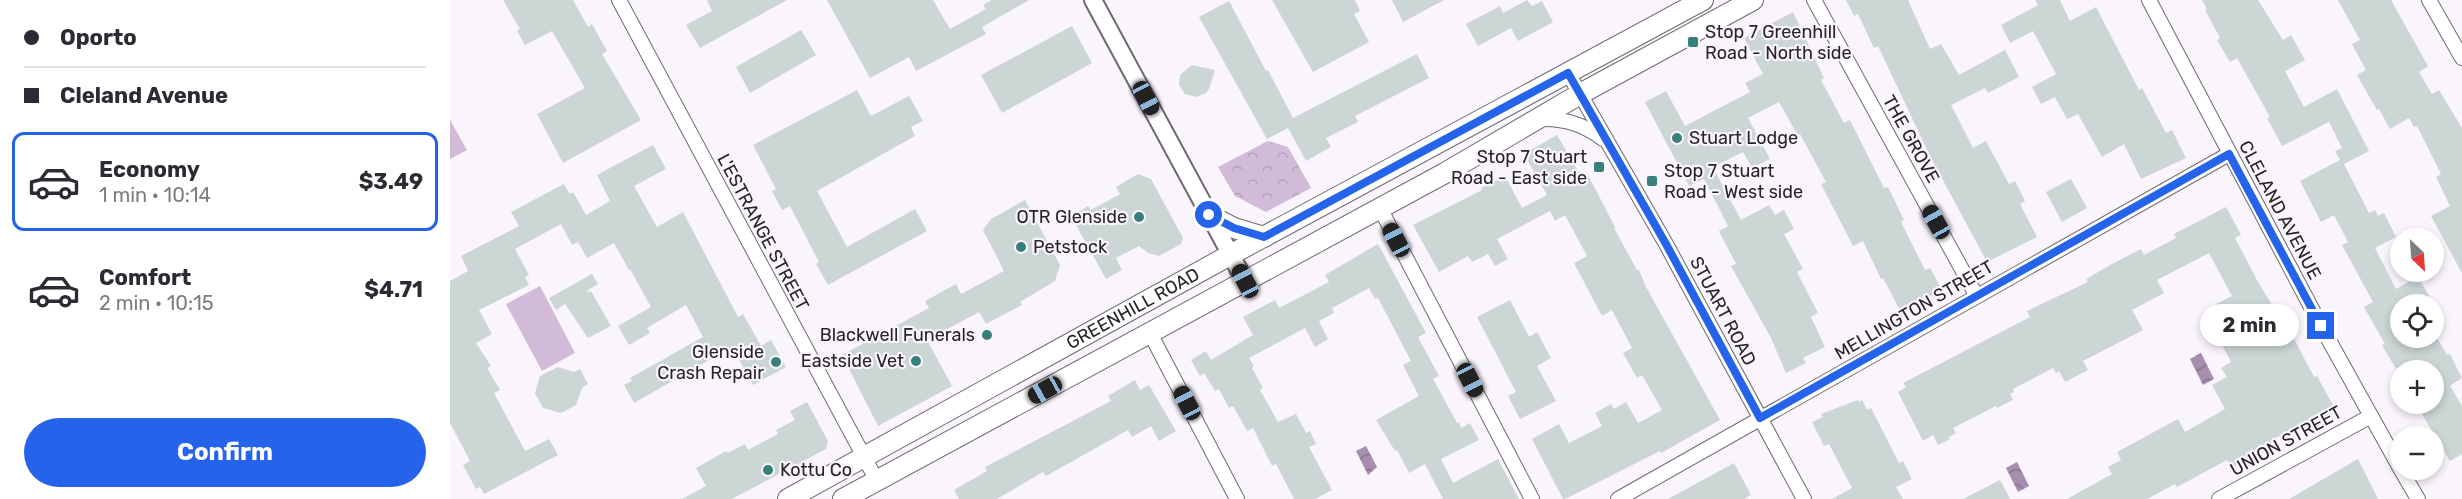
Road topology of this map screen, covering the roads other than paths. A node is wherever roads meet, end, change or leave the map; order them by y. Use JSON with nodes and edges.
{"nodes":[{"id":1,"x":619,"y":0,"type":"edge"},
{"id":2,"x":1093,"y":0,"type":"edge"},
{"id":3,"x":1703,"y":0,"type":"edge"},
{"id":4,"x":1753,"y":0,"type":"edge"},
{"id":5,"x":1814,"y":0,"type":"edge"},
{"id":6,"x":2148,"y":0,"type":"edge"},
{"id":7,"x":2429,"y":0,"type":"edge"},
{"id":8,"x":2462,"y":58,"type":"edge"},
{"id":9,"x":1568,"y":73,"type":"junction"},
{"id":10,"x":1580,"y":94,"type":"junction"},
{"id":11,"x":1538,"y":118,"type":"junction"},
{"id":12,"x":1607,"y":142,"type":"junction"},
{"id":13,"x":2229,"y":154,"type":"junction"},
{"id":14,"x":1380,"y":208,"type":"junction"},
{"id":15,"x":1209,"y":215,"type":"junction"},
{"id":16,"x":1264,"y":237,"type":"junction"},
{"id":17,"x":1230,"y":255,"type":"junction"},
{"id":18,"x":1245,"y":281,"type":"junction"},
{"id":19,"x":1976,"y":295,"type":"junction"},
{"id":20,"x":1097,"y":329,"type":"junction"},
{"id":21,"x":1150,"y":333,"type":"junction"},
{"id":22,"x":2371,"y":416,"type":"junction"},
{"id":23,"x":1760,"y":418,"type":"junction"},
{"id":24,"x":2390,"y":450,"type":"edge"},
{"id":25,"x":863,"y":458,"type":"junction"},
{"id":26,"x":2407,"y":480,"type":"edge"},
{"id":27,"x":877,"y":482,"type":"junction"},
{"id":28,"x":788,"y":499,"type":"edge"},
{"id":29,"x":843,"y":499,"type":"edge"},
{"id":30,"x":1238,"y":499,"type":"edge"},
{"id":31,"x":1532,"y":499,"type":"edge"},
{"id":32,"x":1618,"y":499,"type":"edge"},
{"id":33,"x":1804,"y":499,"type":"edge"},
{"id":34,"x":2219,"y":499,"type":"edge"},
{"id":35,"x":2418,"y":499,"type":"edge"}],
"edges":[{"from":1,"to":25,"type":"street","name":"L'ESTRANGE STREET"},
{"from":2,"to":15,"type":"street"},
{"from":3,"to":9,"type":"main road","name":"GREENHILL ROAD"},
{"from":4,"to":10,"type":"main road","name":"GREENHILL ROAD"},
{"from":5,"to":19,"type":"street","name":"THE GROVE"},
{"from":6,"to":13,"type":"street","name":"CLELAND AVENUE"},
{"from":7,"to":8,"type":"street"},
{"from":9,"to":10,"type":"street","name":"STUART ROAD"},
{"from":9,"to":16,"type":"main road","name":"GREENHILL ROAD"},
{"from":10,"to":11,"type":"main road","name":"GREENHILL ROAD"},
{"from":10,"to":12,"type":"street","name":"STUART ROAD"},
{"from":11,"to":12,"type":"street","name":"STUART ROAD"},
{"from":11,"to":14,"type":"main road","name":"GREENHILL ROAD"},
{"from":12,"to":23,"type":"street","name":"STUART ROAD"},
{"from":13,"to":19,"type":"street","name":"MELLINGTON STREET"},
{"from":13,"to":22,"type":"street","name":"CLELAND AVENUE"},
{"from":14,"to":18,"type":"main road","name":"GREENHILL ROAD"},
{"from":14,"to":31,"type":"street"},
{"from":15,"to":16,"type":"main road"},
{"from":15,"to":17,"type":"street"},
{"from":16,"to":17,"type":"main road","name":"GREENHILL ROAD"},
{"from":17,"to":18,"type":"street"},
{"from":17,"to":20,"type":"main road","name":"GREENHILL ROAD"},
{"from":18,"to":21,"type":"main road","name":"GREENHILL ROAD"},
{"from":19,"to":23,"type":"street","name":"MELLINGTON STREET"},
{"from":20,"to":21,"type":"main road"},
{"from":20,"to":25,"type":"main road","name":"GREENHILL ROAD"},
{"from":21,"to":27,"type":"main road","name":"GREENHILL ROAD"},
{"from":21,"to":30,"type":"street"},
{"from":22,"to":24,"type":"street","name":"CLELAND AVENUE"},
{"from":22,"to":34,"type":"street","name":"UNION STREET"},
{"from":23,"to":32,"type":"street","name":"MELLINGTON STREET"},
{"from":23,"to":33,"type":"street","name":"STUART ROAD"},
{"from":25,"to":27,"type":"street","name":"L'ESTRANGE STREET"},
{"from":25,"to":28,"type":"main road","name":"GREENHILL ROAD"},
{"from":26,"to":35,"type":"street","name":"CLELAND AVENUE"},
{"from":27,"to":29,"type":"main road","name":"GREENHILL ROAD"}]}
